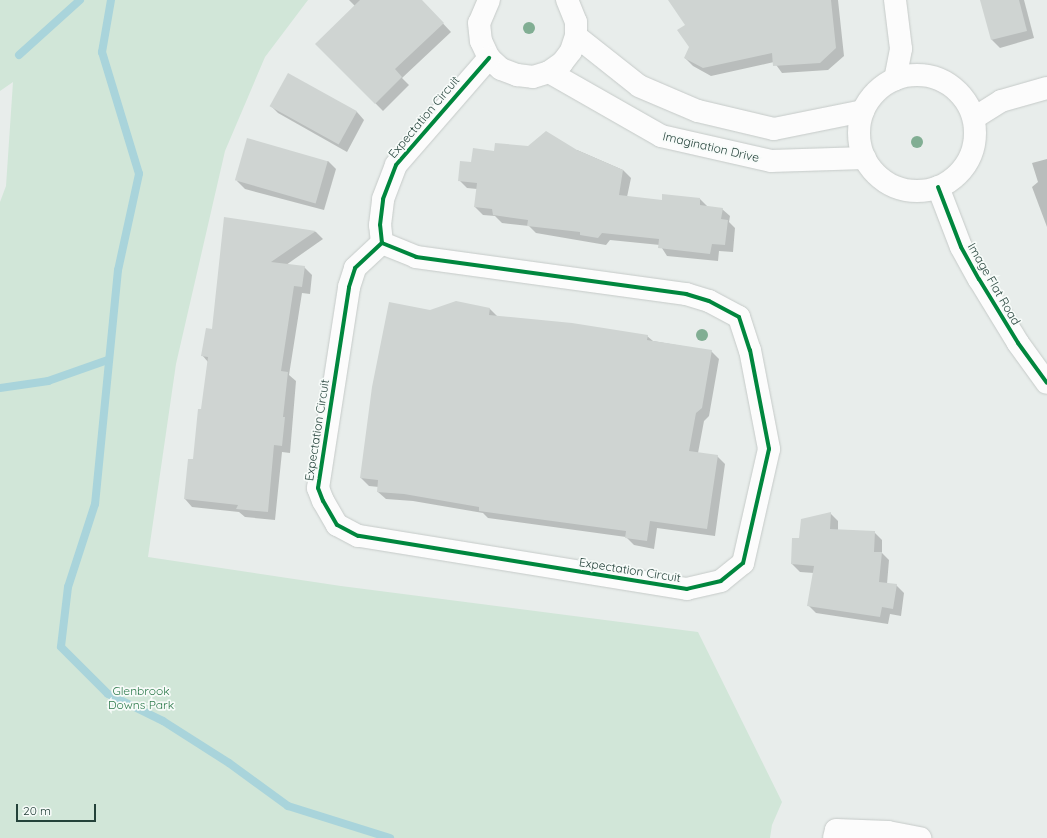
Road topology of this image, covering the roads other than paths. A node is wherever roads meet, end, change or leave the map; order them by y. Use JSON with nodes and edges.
{"nodes":[{"id":1,"x":567,"y":0,"type":"edge"},
{"id":2,"x":895,"y":0,"type":"edge"},
{"id":3,"x":485,"y":2,"type":"edge"},
{"id":4,"x":576,"y":36,"type":"junction"},
{"id":5,"x":489,"y":58,"type":"junction"},
{"id":6,"x":549,"y":72,"type":"junction"},
{"id":7,"x":895,"y":79,"type":"junction"},
{"id":8,"x":1047,"y":88,"type":"edge"},
{"id":9,"x":863,"y":111,"type":"junction"},
{"id":10,"x":974,"y":118,"type":"junction"},
{"id":11,"x":865,"y":158,"type":"junction"},
{"id":12,"x":938,"y":187,"type":"junction"},
{"id":13,"x":382,"y":243,"type":"junction"},
{"id":14,"x":1047,"y":383,"type":"edge"},
{"id":15,"x":834,"y":838,"type":"edge"},
{"id":16,"x":920,"y":838,"type":"edge"}],
"edges":[{"from":1,"to":4,"type":"street"},
{"from":2,"to":7,"type":"street"},
{"from":3,"to":5,"type":"street"},
{"from":4,"to":6,"type":"street"},
{"from":4,"to":9,"type":"street"},
{"from":5,"to":6,"type":"street"},
{"from":5,"to":13,"type":"street","name":"Expectation Circuit"},
{"from":6,"to":11,"type":"street","name":"Imagination Drive"},
{"from":7,"to":9,"type":"street"},
{"from":7,"to":10,"type":"street"},
{"from":8,"to":10,"type":"street"},
{"from":9,"to":11,"type":"street"},
{"from":10,"to":12,"type":"street"},
{"from":11,"to":12,"type":"street"},
{"from":12,"to":14,"type":"street","name":"Image Flat Road"},
{"from":13,"to":13,"type":"street","name":"Expectation Circuit"},
{"from":15,"to":16,"type":"street"}]}
